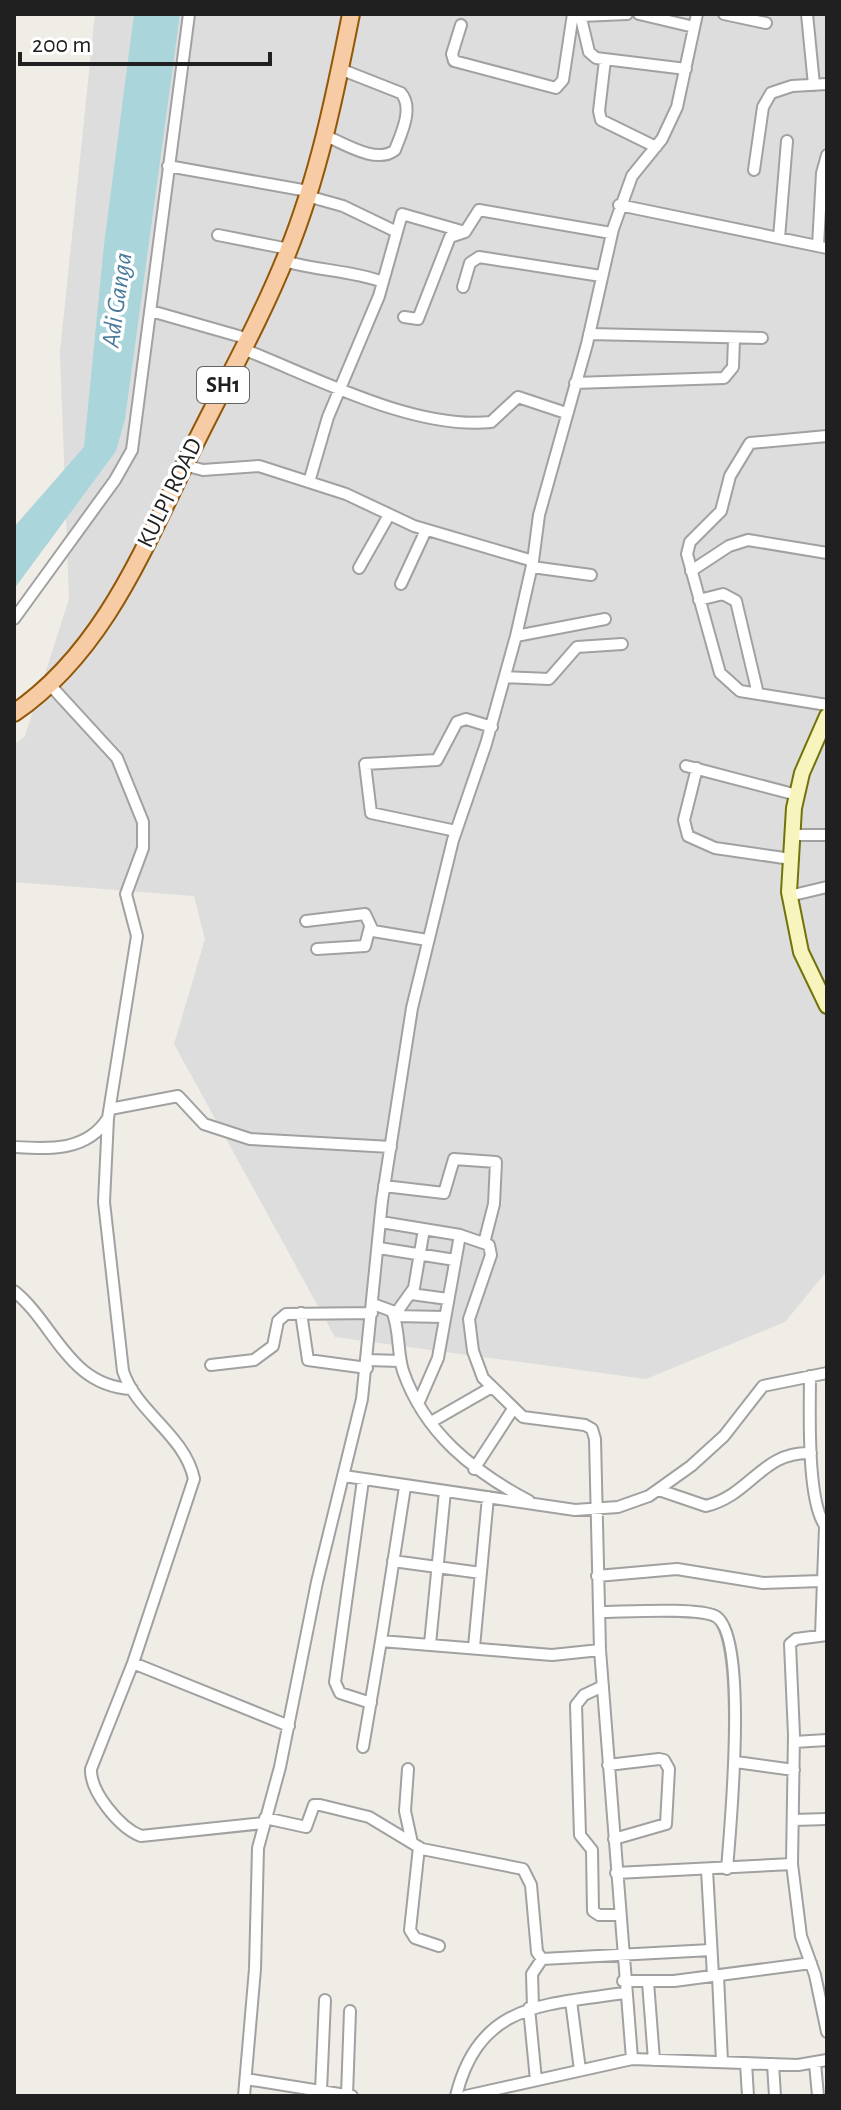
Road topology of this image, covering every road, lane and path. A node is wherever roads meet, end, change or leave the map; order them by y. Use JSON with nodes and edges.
{"nodes":[{"id":1,"x":189,"y":14,"type":"edge"},
{"id":2,"x":351,"y":14,"type":"edge"},
{"id":3,"x":627,"y":14,"type":"edge"},
{"id":4,"x":639,"y":14,"type":"edge"},
{"id":5,"x":724,"y":14,"type":"edge"},
{"id":6,"x":807,"y":14,"type":"edge"},
{"id":7,"x":578,"y":15,"type":"edge"},
{"id":8,"x":698,"y":18,"type":"edge"},
{"id":9,"x":766,"y":23,"type":"dead end"},
{"id":10,"x":461,"y":25,"type":"dead end"},
{"id":11,"x":605,"y":60,"type":"junction"},
{"id":12,"x":340,"y":69,"type":"junction"},
{"id":13,"x":686,"y":69,"type":"junction"},
{"id":14,"x":827,"y":84,"type":"edge"},
{"id":15,"x":814,"y":85,"type":"junction"},
{"id":16,"x":324,"y":135,"type":"junction"},
{"id":17,"x":787,"y":141,"type":"dead end"},
{"id":18,"x":656,"y":147,"type":"junction"},
{"id":19,"x":827,"y":155,"type":"edge"},
{"id":20,"x":168,"y":166,"type":"junction"},
{"id":21,"x":754,"y":170,"type":"dead end"},
{"id":22,"x":308,"y":194,"type":"junction"},
{"id":23,"x":619,"y":205,"type":"junction"},
{"id":24,"x":397,"y":232,"type":"junction"},
{"id":25,"x":465,"y":232,"type":"junction"},
{"id":26,"x":611,"y":233,"type":"junction"},
{"id":27,"x":218,"y":235,"type":"dead end"},
{"id":28,"x":779,"y":238,"type":"junction"},
{"id":29,"x":822,"y":247,"type":"edge"},
{"id":30,"x":287,"y":255,"type":"junction"},
{"id":31,"x":601,"y":276,"type":"junction"},
{"id":32,"x":383,"y":282,"type":"junction"},
{"id":33,"x":463,"y":287,"type":"dead end"},
{"id":34,"x":151,"y":311,"type":"junction"},
{"id":35,"x":404,"y":317,"type":"dead end"},
{"id":36,"x":589,"y":334,"type":"junction"},
{"id":37,"x":762,"y":338,"type":"dead end"},
{"id":38,"x":734,"y":339,"type":"junction"},
{"id":39,"x":246,"y":344,"type":"junction"},
{"id":40,"x":575,"y":383,"type":"junction"},
{"id":41,"x":340,"y":388,"type":"junction"},
{"id":42,"x":566,"y":413,"type":"junction"},
{"id":43,"x":827,"y":436,"type":"edge"},
{"id":44,"x":184,"y":465,"type":"junction"},
{"id":45,"x":309,"y":482,"type":"junction"},
{"id":46,"x":389,"y":515,"type":"junction"},
{"id":47,"x":426,"y":530,"type":"junction"},
{"id":48,"x":827,"y":553,"type":"edge"},
{"id":49,"x":533,"y":564,"type":"junction"},
{"id":50,"x":359,"y":568,"type":"dead end"},
{"id":51,"x":691,"y":571,"type":"junction"},
{"id":52,"x":591,"y":575,"type":"dead end"},
{"id":53,"x":401,"y":584,"type":"dead end"},
{"id":54,"x":699,"y":600,"type":"junction"},
{"id":55,"x":14,"y":619,"type":"edge"},
{"id":56,"x":605,"y":619,"type":"dead end"},
{"id":57,"x":516,"y":636,"type":"junction"},
{"id":58,"x":622,"y":644,"type":"dead end"},
{"id":59,"x":505,"y":677,"type":"junction"},
{"id":60,"x":51,"y":686,"type":"junction"},
{"id":61,"x":758,"y":694,"type":"junction"},
{"id":62,"x":827,"y":705,"type":"edge"},
{"id":63,"x":14,"y":713,"type":"edge"},
{"id":64,"x":827,"y":716,"type":"edge"},
{"id":65,"x":492,"y":727,"type":"junction"},
{"id":66,"x":797,"y":795,"type":"junction"},
{"id":67,"x":456,"y":831,"type":"junction"},
{"id":68,"x":793,"y":835,"type":"junction"},
{"id":69,"x":827,"y":835,"type":"edge"},
{"id":70,"x":791,"y":859,"type":"junction"},
{"id":71,"x":827,"y":887,"type":"edge"},
{"id":72,"x":789,"y":896,"type":"junction"},
{"id":73,"x":306,"y":921,"type":"dead end"},
{"id":74,"x":370,"y":927,"type":"junction"},
{"id":75,"x":427,"y":940,"type":"junction"},
{"id":76,"x":317,"y":949,"type":"dead end"},
{"id":77,"x":827,"y":1006,"type":"edge"},
{"id":78,"x":109,"y":1114,"type":"junction"},
{"id":79,"x":14,"y":1147,"type":"edge"},
{"id":80,"x":391,"y":1147,"type":"junction"},
{"id":81,"x":384,"y":1186,"type":"junction"},
{"id":82,"x":381,"y":1222,"type":"junction"},
{"id":83,"x":424,"y":1229,"type":"junction"},
{"id":84,"x":460,"y":1235,"type":"junction"},
{"id":85,"x":484,"y":1243,"type":"junction"},
{"id":86,"x":379,"y":1248,"type":"junction"},
{"id":87,"x":422,"y":1253,"type":"junction"},
{"id":88,"x":455,"y":1260,"type":"junction"},
{"id":89,"x":14,"y":1291,"type":"edge"},
{"id":90,"x":411,"y":1294,"type":"junction"},
{"id":91,"x":448,"y":1299,"type":"junction"},
{"id":92,"x":373,"y":1309,"type":"junction"},
{"id":93,"x":301,"y":1313,"type":"junction"},
{"id":94,"x":394,"y":1316,"type":"junction"},
{"id":95,"x":445,"y":1317,"type":"junction"},
{"id":96,"x":400,"y":1361,"type":"junction"},
{"id":97,"x":368,"y":1364,"type":"junction"},
{"id":98,"x":211,"y":1365,"type":"dead end"},
{"id":99,"x":827,"y":1373,"type":"edge"},
{"id":100,"x":810,"y":1376,"type":"junction"},
{"id":101,"x":492,"y":1387,"type":"junction"},
{"id":102,"x":132,"y":1389,"type":"junction"},
{"id":103,"x":418,"y":1404,"type":"junction"},
{"id":104,"x":513,"y":1409,"type":"junction"},
{"id":105,"x":431,"y":1422,"type":"junction"},
{"id":106,"x":811,"y":1453,"type":"junction"},
{"id":107,"x":474,"y":1469,"type":"junction"},
{"id":108,"x":344,"y":1476,"type":"junction"},
{"id":109,"x":363,"y":1480,"type":"junction"},
{"id":110,"x":405,"y":1487,"type":"junction"},
{"id":111,"x":659,"y":1490,"type":"junction"},
{"id":112,"x":445,"y":1491,"type":"junction"},
{"id":113,"x":488,"y":1497,"type":"junction"},
{"id":114,"x":538,"y":1506,"type":"junction"},
{"id":115,"x":595,"y":1510,"type":"junction"},
{"id":116,"x":826,"y":1527,"type":"edge"},
{"id":117,"x":393,"y":1561,"type":"junction"},
{"id":118,"x":438,"y":1567,"type":"junction"},
{"id":119,"x":481,"y":1573,"type":"junction"},
{"id":120,"x":597,"y":1576,"type":"junction"},
{"id":121,"x":821,"y":1581,"type":"junction"},
{"id":122,"x":599,"y":1612,"type":"junction"},
{"id":123,"x":824,"y":1635,"type":"edge"},
{"id":124,"x":381,"y":1641,"type":"junction"},
{"id":125,"x":430,"y":1644,"type":"junction"},
{"id":126,"x":474,"y":1647,"type":"junction"},
{"id":127,"x":600,"y":1650,"type":"junction"},
{"id":128,"x":133,"y":1663,"type":"junction"},
{"id":129,"x":603,"y":1686,"type":"junction"},
{"id":130,"x":371,"y":1703,"type":"junction"},
{"id":131,"x":289,"y":1726,"type":"junction"},
{"id":132,"x":827,"y":1740,"type":"edge"},
{"id":133,"x":794,"y":1742,"type":"junction"},
{"id":134,"x":363,"y":1747,"type":"dead end"},
{"id":135,"x":736,"y":1762,"type":"junction"},
{"id":136,"x":608,"y":1765,"type":"junction"},
{"id":137,"x":408,"y":1769,"type":"dead end"},
{"id":138,"x":794,"y":1770,"type":"junction"},
{"id":139,"x":827,"y":1819,"type":"edge"},
{"id":140,"x":264,"y":1820,"type":"junction"},
{"id":141,"x":793,"y":1820,"type":"junction"},
{"id":142,"x":614,"y":1839,"type":"junction"},
{"id":143,"x":415,"y":1845,"type":"junction"},
{"id":144,"x":792,"y":1864,"type":"junction"},
{"id":145,"x":727,"y":1869,"type":"junction"},
{"id":146,"x":707,"y":1870,"type":"junction"},
{"id":147,"x":616,"y":1873,"type":"junction"},
{"id":148,"x":619,"y":1915,"type":"junction"},
{"id":149,"x":439,"y":1946,"type":"dead end"},
{"id":150,"x":711,"y":1950,"type":"junction"},
{"id":151,"x":621,"y":1952,"type":"junction"},
{"id":152,"x":542,"y":1959,"type":"junction"},
{"id":153,"x":811,"y":1963,"type":"junction"},
{"id":154,"x":715,"y":1976,"type":"junction"},
{"id":155,"x":648,"y":1982,"type":"junction"},
{"id":156,"x":624,"y":1987,"type":"junction"},
{"id":157,"x":325,"y":2000,"type":"dead end"},
{"id":158,"x":571,"y":2001,"type":"junction"},
{"id":159,"x":531,"y":2007,"type":"junction"},
{"id":160,"x":350,"y":2011,"type":"dead end"},
{"id":161,"x":827,"y":2032,"type":"edge"},
{"id":162,"x":632,"y":2059,"type":"junction"},
{"id":163,"x":654,"y":2060,"type":"junction"},
{"id":164,"x":827,"y":2060,"type":"edge"},
{"id":165,"x":722,"y":2062,"type":"junction"},
{"id":166,"x":746,"y":2063,"type":"junction"},
{"id":167,"x":815,"y":2063,"type":"junction"},
{"id":168,"x":773,"y":2064,"type":"junction"},
{"id":169,"x":580,"y":2070,"type":"junction"},
{"id":170,"x":246,"y":2079,"type":"junction"},
{"id":171,"x":536,"y":2080,"type":"junction"},
{"id":172,"x":321,"y":2091,"type":"junction"},
{"id":173,"x":482,"y":2094,"type":"edge"},
{"id":174,"x":350,"y":2095,"type":"edge"},
{"id":175,"x":244,"y":2096,"type":"edge"},
{"id":176,"x":456,"y":2096,"type":"edge"},
{"id":177,"x":466,"y":2096,"type":"edge"},
{"id":178,"x":748,"y":2096,"type":"edge"},
{"id":179,"x":775,"y":2096,"type":"edge"},
{"id":180,"x":818,"y":2096,"type":"edge"}],
"edges":[{"from":1,"to":20,"type":"street"},
{"from":2,"to":12,"type":"main road","name":"KULPI ROAD","number":"SH1"},
{"from":3,"to":7,"type":"street"},
{"from":4,"to":8,"type":"street"},
{"from":5,"to":9,"type":"street"},
{"from":6,"to":15,"type":"street"},
{"from":7,"to":10,"type":"street"},
{"from":7,"to":11,"type":"street"},
{"from":8,"to":13,"type":"street"},
{"from":11,"to":13,"type":"street"},
{"from":11,"to":18,"type":"street"},
{"from":12,"to":16,"type":"main road","name":"KULPI ROAD","number":"SH1"},
{"from":12,"to":16,"type":"street"},
{"from":13,"to":18,"type":"street"},
{"from":14,"to":15,"type":"street"},
{"from":15,"to":21,"type":"street"},
{"from":16,"to":22,"type":"main road","name":"KULPI ROAD","number":"SH1"},
{"from":17,"to":28,"type":"street"},
{"from":18,"to":23,"type":"street"},
{"from":19,"to":29,"type":"street"},
{"from":20,"to":22,"type":"street"},
{"from":20,"to":34,"type":"street"},
{"from":22,"to":24,"type":"street"},
{"from":22,"to":30,"type":"main road","name":"KULPI ROAD","number":"SH1"},
{"from":23,"to":26,"type":"street"},
{"from":23,"to":28,"type":"street"},
{"from":24,"to":25,"type":"street"},
{"from":24,"to":32,"type":"street"},
{"from":25,"to":26,"type":"street"},
{"from":25,"to":35,"type":"street"},
{"from":26,"to":31,"type":"street"},
{"from":27,"to":30,"type":"street"},
{"from":28,"to":29,"type":"street"},
{"from":30,"to":32,"type":"street"},
{"from":30,"to":39,"type":"main road","name":"KULPI ROAD","number":"SH1"},
{"from":31,"to":33,"type":"street"},
{"from":31,"to":36,"type":"street"},
{"from":32,"to":41,"type":"street"},
{"from":34,"to":39,"type":"street"},
{"from":34,"to":55,"type":"street"},
{"from":36,"to":38,"type":"street"},
{"from":36,"to":40,"type":"street"},
{"from":37,"to":38,"type":"street"},
{"from":38,"to":40,"type":"street"},
{"from":39,"to":41,"type":"street"},
{"from":39,"to":44,"type":"main road","name":"KULPI ROAD","number":"SH1"},
{"from":40,"to":42,"type":"street"},
{"from":41,"to":42,"type":"street"},
{"from":41,"to":45,"type":"street"},
{"from":42,"to":49,"type":"street"},
{"from":43,"to":51,"type":"street"},
{"from":44,"to":45,"type":"street"},
{"from":44,"to":60,"type":"main road","name":"KULPI ROAD","number":"SH1"},
{"from":45,"to":46,"type":"street"},
{"from":46,"to":47,"type":"street"},
{"from":46,"to":50,"type":"street"},
{"from":47,"to":49,"type":"street"},
{"from":47,"to":53,"type":"street"},
{"from":48,"to":51,"type":"street"},
{"from":49,"to":52,"type":"street"},
{"from":49,"to":57,"type":"street"},
{"from":51,"to":54,"type":"street"},
{"from":54,"to":61,"type":"street"},
{"from":54,"to":61,"type":"street"},
{"from":56,"to":57,"type":"street"},
{"from":57,"to":59,"type":"street"},
{"from":58,"to":59,"type":"street"},
{"from":59,"to":65,"type":"street"},
{"from":60,"to":63,"type":"main road","name":"KULPI ROAD","number":"SH1"},
{"from":60,"to":78,"type":"street"},
{"from":61,"to":62,"type":"street"},
{"from":64,"to":66,"type":"main road"},
{"from":65,"to":67,"type":"street"},
{"from":65,"to":67,"type":"street"},
{"from":66,"to":68,"type":"main road"},
{"from":66,"to":70,"type":"street"},
{"from":67,"to":75,"type":"street"},
{"from":68,"to":69,"type":"street"},
{"from":68,"to":70,"type":"main road"},
{"from":70,"to":72,"type":"main road"},
{"from":71,"to":72,"type":"street"},
{"from":72,"to":77,"type":"main road"},
{"from":73,"to":74,"type":"street"},
{"from":74,"to":75,"type":"street"},
{"from":74,"to":76,"type":"street"},
{"from":75,"to":80,"type":"street"},
{"from":78,"to":79,"type":"street"},
{"from":78,"to":80,"type":"street"},
{"from":78,"to":102,"type":"street"},
{"from":80,"to":81,"type":"street"},
{"from":81,"to":82,"type":"street"},
{"from":81,"to":85,"type":"street"},
{"from":82,"to":83,"type":"street"},
{"from":82,"to":86,"type":"street"},
{"from":83,"to":84,"type":"street"},
{"from":83,"to":87,"type":"street"},
{"from":84,"to":85,"type":"street"},
{"from":84,"to":88,"type":"street"},
{"from":85,"to":101,"type":"street"},
{"from":86,"to":87,"type":"street"},
{"from":86,"to":92,"type":"street"},
{"from":87,"to":88,"type":"street"},
{"from":87,"to":90,"type":"street"},
{"from":88,"to":91,"type":"street"},
{"from":89,"to":102,"type":"street"},
{"from":90,"to":91,"type":"street"},
{"from":90,"to":94,"type":"street"},
{"from":91,"to":95,"type":"street"},
{"from":92,"to":93,"type":"street"},
{"from":92,"to":94,"type":"street"},
{"from":92,"to":97,"type":"street"},
{"from":93,"to":97,"type":"street"},
{"from":93,"to":98,"type":"street"},
{"from":94,"to":95,"type":"street"},
{"from":94,"to":96,"type":"street"},
{"from":95,"to":103,"type":"street"},
{"from":96,"to":97,"type":"street"},
{"from":96,"to":103,"type":"street"},
{"from":97,"to":108,"type":"street"},
{"from":99,"to":100,"type":"street"},
{"from":100,"to":106,"type":"street"},
{"from":100,"to":111,"type":"street"},
{"from":101,"to":104,"type":"street"},
{"from":101,"to":105,"type":"street"},
{"from":102,"to":128,"type":"street"},
{"from":103,"to":105,"type":"street"},
{"from":104,"to":107,"type":"street"},
{"from":104,"to":115,"type":"street"},
{"from":105,"to":107,"type":"street"},
{"from":106,"to":111,"type":"street"},
{"from":106,"to":116,"type":"street"},
{"from":107,"to":114,"type":"street"},
{"from":108,"to":109,"type":"street"},
{"from":108,"to":131,"type":"street"},
{"from":109,"to":110,"type":"street"},
{"from":109,"to":130,"type":"street"},
{"from":110,"to":112,"type":"street"},
{"from":110,"to":117,"type":"street"},
{"from":111,"to":115,"type":"street"},
{"from":112,"to":113,"type":"street"},
{"from":112,"to":118,"type":"street"},
{"from":113,"to":114,"type":"street"},
{"from":113,"to":119,"type":"street"},
{"from":114,"to":115,"type":"street"},
{"from":115,"to":120,"type":"street"},
{"from":116,"to":121,"type":"street"},
{"from":117,"to":118,"type":"street"},
{"from":117,"to":124,"type":"street"},
{"from":118,"to":119,"type":"street"},
{"from":118,"to":125,"type":"street"},
{"from":119,"to":126,"type":"street"},
{"from":120,"to":121,"type":"street"},
{"from":120,"to":122,"type":"street"},
{"from":121,"to":123,"type":"street"},
{"from":122,"to":127,"type":"street"},
{"from":122,"to":135,"type":"street"},
{"from":123,"to":133,"type":"street"},
{"from":124,"to":125,"type":"street"},
{"from":124,"to":130,"type":"street"},
{"from":125,"to":126,"type":"street"},
{"from":126,"to":127,"type":"street"},
{"from":127,"to":129,"type":"street"},
{"from":128,"to":131,"type":"street"},
{"from":128,"to":140,"type":"street"},
{"from":129,"to":136,"type":"street"},
{"from":129,"to":148,"type":"street"},
{"from":130,"to":134,"type":"street"},
{"from":131,"to":140,"type":"street"},
{"from":132,"to":133,"type":"street"},
{"from":133,"to":138,"type":"street"},
{"from":135,"to":138,"type":"street"},
{"from":135,"to":145,"type":"street"},
{"from":136,"to":142,"type":"street"},
{"from":136,"to":142,"type":"street"},
{"from":137,"to":143,"type":"street"},
{"from":138,"to":141,"type":"street"},
{"from":139,"to":141,"type":"street"},
{"from":140,"to":143,"type":"street"},
{"from":140,"to":170,"type":"street"},
{"from":141,"to":144,"type":"street"},
{"from":142,"to":147,"type":"street"},
{"from":143,"to":149,"type":"street"},
{"from":143,"to":152,"type":"street"},
{"from":144,"to":145,"type":"street"},
{"from":144,"to":153,"type":"street"},
{"from":145,"to":146,"type":"street"},
{"from":146,"to":147,"type":"street"},
{"from":146,"to":150,"type":"street"},
{"from":147,"to":148,"type":"street"},
{"from":148,"to":151,"type":"street"},
{"from":150,"to":151,"type":"street"},
{"from":150,"to":154,"type":"street"},
{"from":151,"to":152,"type":"street"},
{"from":151,"to":156,"type":"street"},
{"from":152,"to":159,"type":"street"},
{"from":153,"to":154,"type":"street"},
{"from":153,"to":161,"type":"street"},
{"from":154,"to":155,"type":"street"},
{"from":154,"to":165,"type":"street"},
{"from":155,"to":156,"type":"street"},
{"from":155,"to":163,"type":"street"},
{"from":156,"to":158,"type":"street"},
{"from":156,"to":162,"type":"street"},
{"from":157,"to":172,"type":"street"},
{"from":158,"to":159,"type":"street"},
{"from":158,"to":169,"type":"street"},
{"from":159,"to":171,"type":"street"},
{"from":159,"to":176,"type":"street"},
{"from":160,"to":174,"type":"street"},
{"from":162,"to":163,"type":"street"},
{"from":162,"to":169,"type":"street"},
{"from":163,"to":165,"type":"street"},
{"from":164,"to":167,"type":"street"},
{"from":165,"to":166,"type":"street"},
{"from":166,"to":168,"type":"street"},
{"from":166,"to":178,"type":"street"},
{"from":167,"to":168,"type":"street"},
{"from":167,"to":180,"type":"street"},
{"from":168,"to":179,"type":"street"},
{"from":169,"to":171,"type":"street"},
{"from":170,"to":172,"type":"street"},
{"from":170,"to":175,"type":"street"},
{"from":171,"to":173,"type":"street"},
{"from":172,"to":174,"type":"street"},
{"from":173,"to":177,"type":"street"}]}
